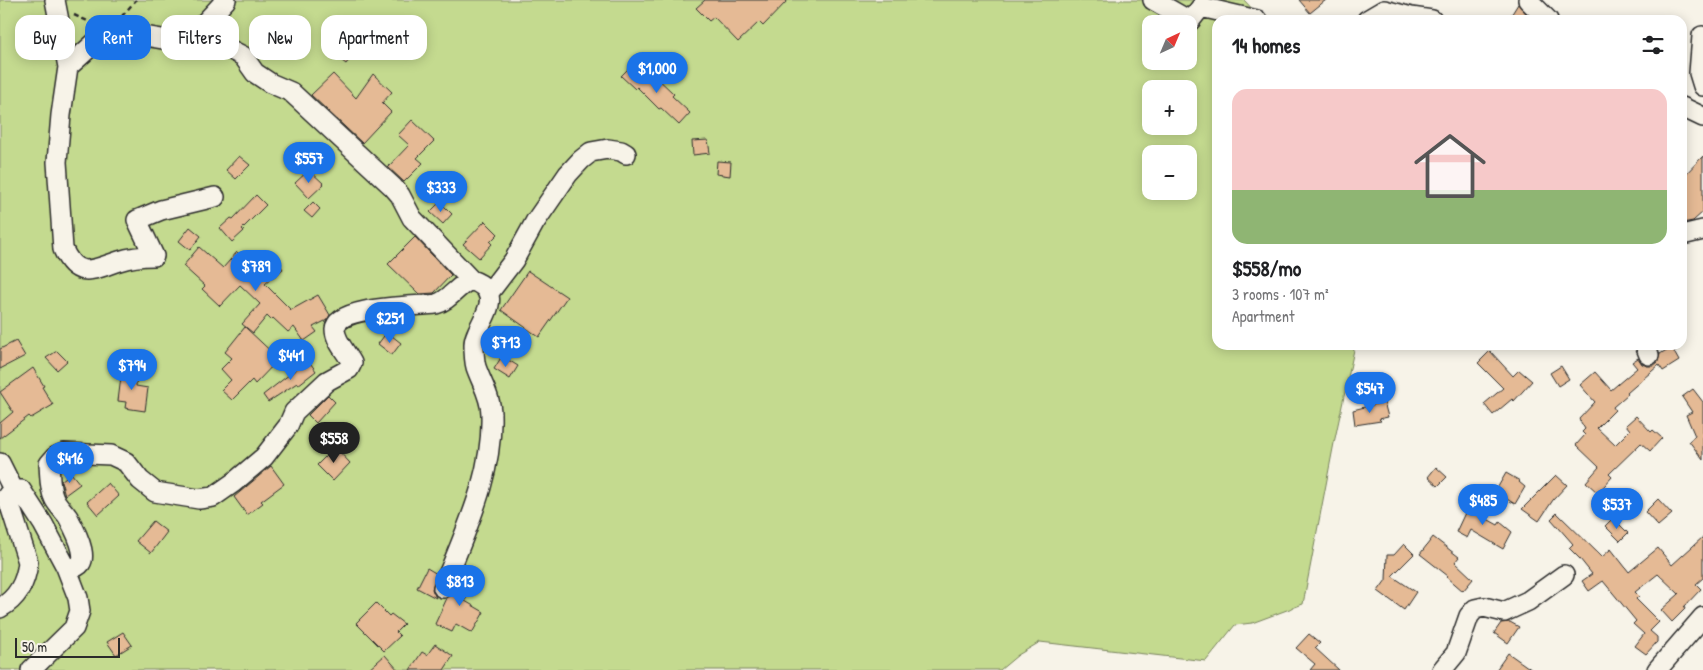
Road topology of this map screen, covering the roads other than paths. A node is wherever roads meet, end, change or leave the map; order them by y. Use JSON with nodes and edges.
{"nodes":[{"id":1,"x":55,"y":0,"type":"edge"},
{"id":2,"x":226,"y":0,"type":"edge"},
{"id":3,"x":1153,"y":0,"type":"edge"},
{"id":4,"x":1528,"y":0,"type":"edge"},
{"id":5,"x":212,"y":15,"type":"edge"},
{"id":6,"x":1235,"y":15,"type":"edge"},
{"id":7,"x":1375,"y":15,"type":"edge"},
{"id":8,"x":1399,"y":15,"type":"edge"},
{"id":9,"x":1543,"y":15,"type":"edge"},
{"id":10,"x":1702,"y":36,"type":"dead end"},
{"id":11,"x":161,"y":39,"type":"edge"},
{"id":12,"x":239,"y":54,"type":"edge"},
{"id":13,"x":68,"y":67,"type":"junction"},
{"id":14,"x":1703,"y":86,"type":"edge"},
{"id":15,"x":1687,"y":109,"type":"edge"},
{"id":16,"x":1703,"y":117,"type":"edge"},
{"id":17,"x":626,"y":154,"type":"dead end"},
{"id":18,"x":215,"y":197,"type":"dead end"},
{"id":19,"x":1703,"y":230,"type":"edge"},
{"id":20,"x":1687,"y":234,"type":"edge"},
{"id":21,"x":471,"y":280,"type":"junction"},
{"id":22,"x":488,"y":294,"type":"junction"},
{"id":23,"x":0,"y":463,"type":"edge"},
{"id":24,"x":13,"y":489,"type":"junction"},
{"id":25,"x":66,"y":567,"type":"junction"},
{"id":26,"x":1564,"y":575,"type":"dead end"},
{"id":27,"x":443,"y":588,"type":"dead end"},
{"id":28,"x":0,"y":608,"type":"edge"},
{"id":29,"x":1703,"y":617,"type":"edge"},
{"id":30,"x":31,"y":670,"type":"edge"},
{"id":31,"x":1442,"y":670,"type":"edge"},
{"id":32,"x":1658,"y":670,"type":"edge"}],
"edges":[{"from":1,"to":13,"type":"street"},
{"from":2,"to":5,"type":"street"},
{"from":3,"to":6,"type":"street"},
{"from":4,"to":9,"type":"street"},
{"from":7,"to":8,"type":"street"},
{"from":10,"to":14,"type":"street"},
{"from":11,"to":13,"type":"street"},
{"from":12,"to":21,"type":"street"},
{"from":13,"to":18,"type":"street"},
{"from":15,"to":16,"type":"street"},
{"from":17,"to":22,"type":"street"},
{"from":19,"to":20,"type":"street"},
{"from":21,"to":22,"type":"street"},
{"from":21,"to":25,"type":"street"},
{"from":22,"to":27,"type":"street"},
{"from":23,"to":24,"type":"street"},
{"from":24,"to":25,"type":"street"},
{"from":24,"to":28,"type":"street"},
{"from":25,"to":30,"type":"street"},
{"from":26,"to":31,"type":"street"},
{"from":29,"to":32,"type":"street"}]}
